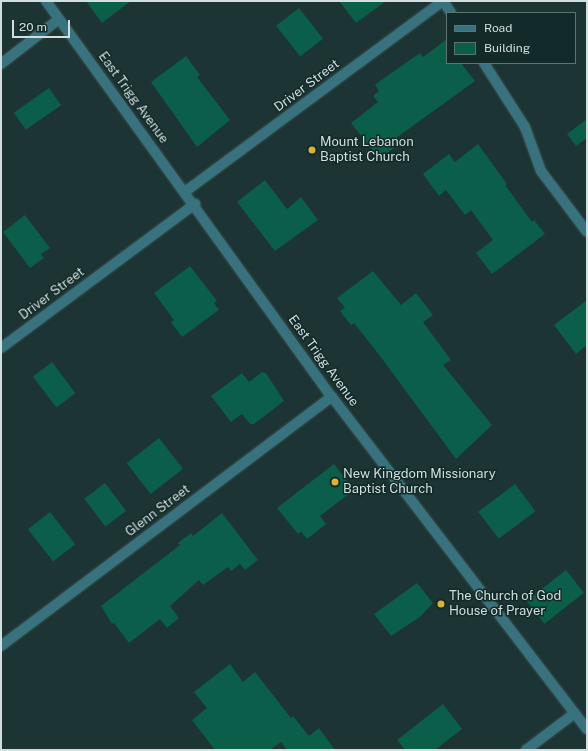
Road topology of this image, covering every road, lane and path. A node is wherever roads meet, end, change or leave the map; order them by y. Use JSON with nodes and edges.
{"nodes":[{"id":1,"x":46,"y":1,"type":"edge"},
{"id":2,"x":443,"y":1,"type":"edge"},
{"id":3,"x":450,"y":12,"type":"edge"},
{"id":4,"x":60,"y":19,"type":"junction"},
{"id":5,"x":1,"y":64,"type":"edge"},
{"id":6,"x":485,"y":64,"type":"edge"},
{"id":7,"x":186,"y":191,"type":"junction"},
{"id":8,"x":195,"y":204,"type":"junction"},
{"id":9,"x":587,"y":232,"type":"edge"},
{"id":10,"x":1,"y":348,"type":"edge"},
{"id":11,"x":332,"y":396,"type":"junction"},
{"id":12,"x":1,"y":646,"type":"edge"},
{"id":13,"x":575,"y":714,"type":"junction"},
{"id":14,"x":587,"y":729,"type":"edge"},
{"id":15,"x":526,"y":750,"type":"edge"}],
"edges":[{"from":1,"to":4,"type":"street","name":"East Trigg Avenue"},
{"from":2,"to":3,"type":"street"},
{"from":2,"to":7,"type":"street","name":"Driver Street"},
{"from":4,"to":5,"type":"street"},
{"from":4,"to":7,"type":"street","name":"East Trigg Avenue"},
{"from":6,"to":9,"type":"street"},
{"from":7,"to":8,"type":"street","name":"East Trigg Avenue"},
{"from":8,"to":10,"type":"street","name":"Driver Street"},
{"from":8,"to":11,"type":"street","name":"East Trigg Avenue"},
{"from":11,"to":12,"type":"street","name":"Glenn Street"},
{"from":11,"to":13,"type":"street","name":"East Trigg Avenue"},
{"from":13,"to":14,"type":"street","name":"East Trigg Avenue"},
{"from":13,"to":15,"type":"street"}]}
